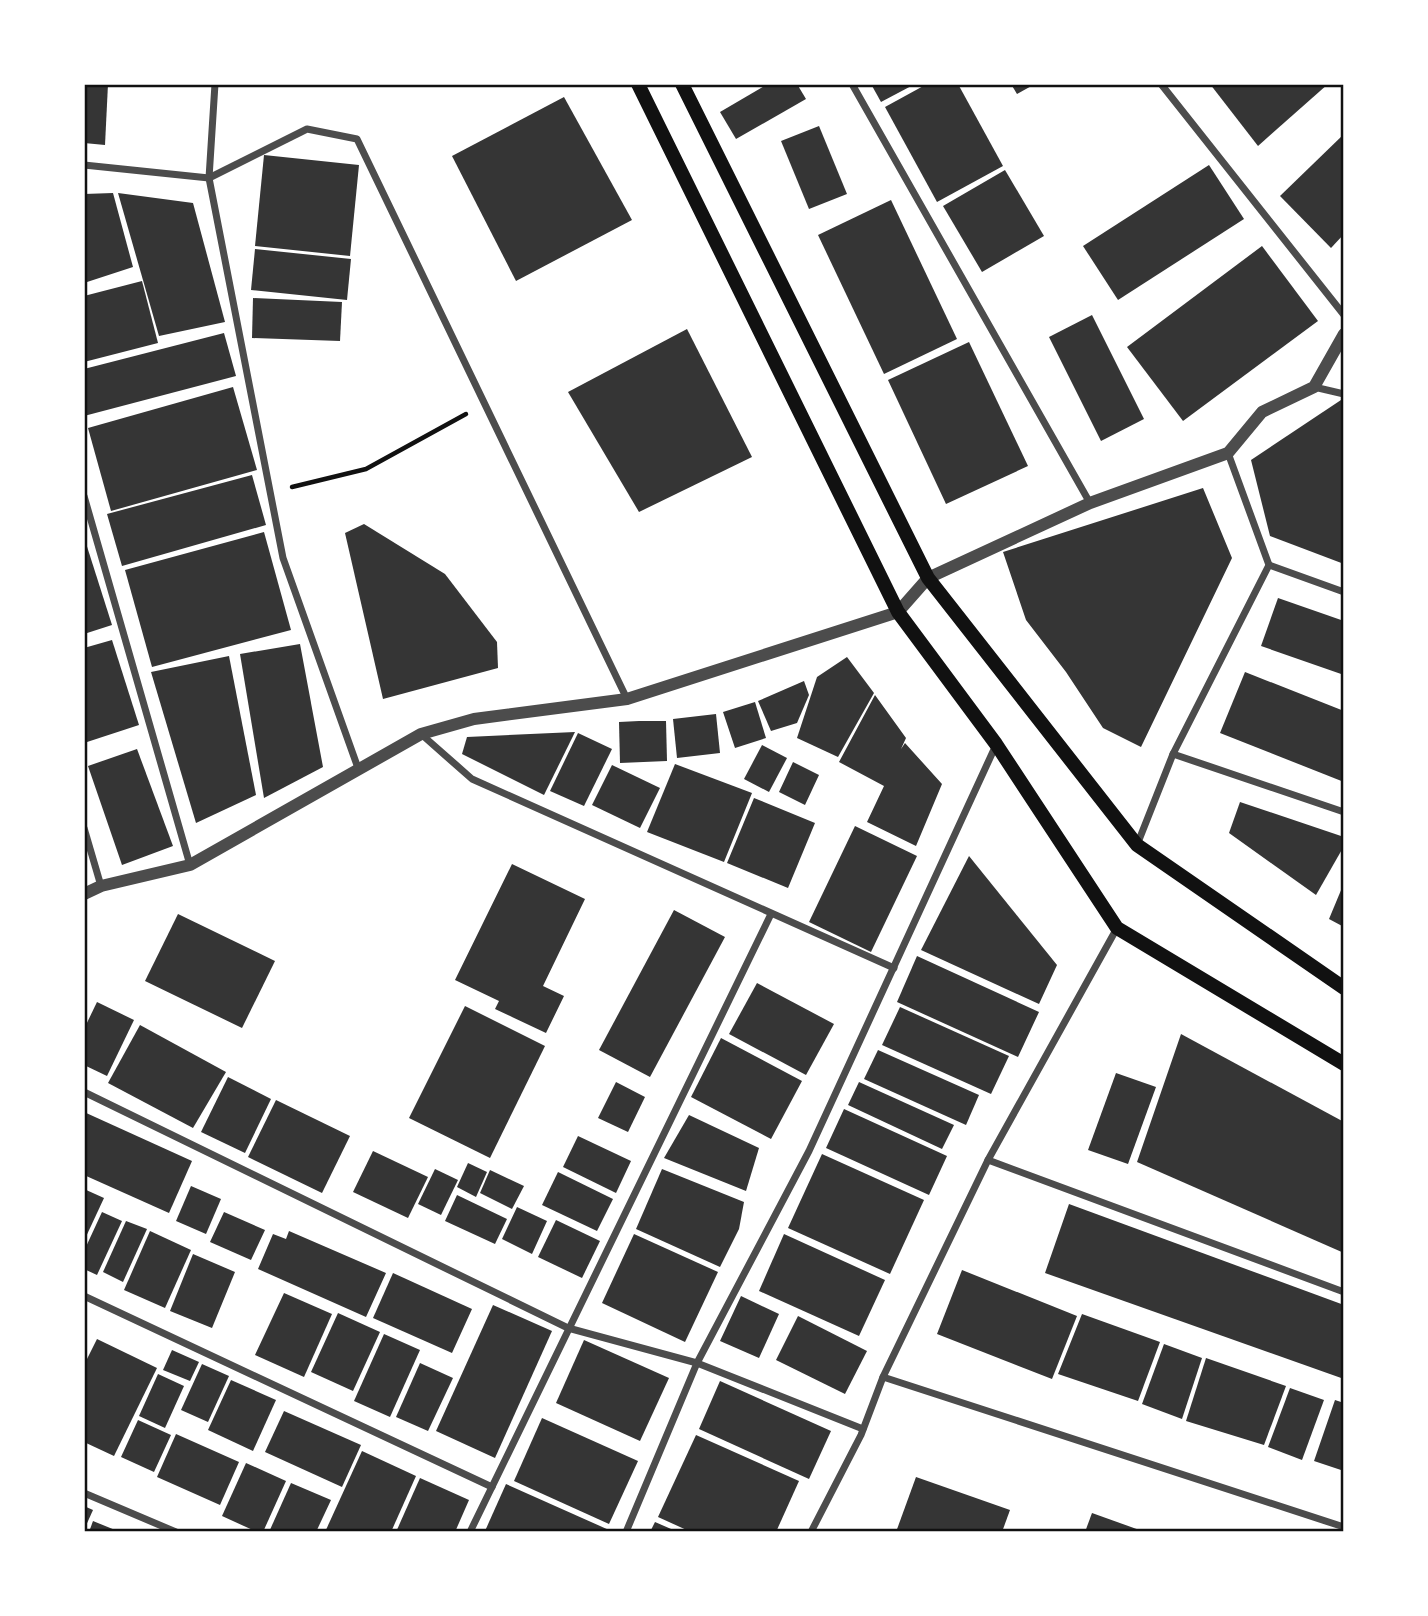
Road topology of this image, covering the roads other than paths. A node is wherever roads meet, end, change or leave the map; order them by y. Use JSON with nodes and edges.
{"nodes":[{"id":1,"x":215,"y":84,"type":"edge"},
{"id":2,"x":638,"y":84,"type":"edge"},
{"id":3,"x":682,"y":84,"type":"edge"},
{"id":4,"x":852,"y":84,"type":"edge"},
{"id":5,"x":1161,"y":84,"type":"edge"},
{"id":6,"x":84,"y":165,"type":"edge"},
{"id":7,"x":209,"y":178,"type":"junction"},
{"id":8,"x":1344,"y":314,"type":"edge"},
{"id":9,"x":1344,"y":334,"type":"edge"},
{"id":10,"x":1314,"y":387,"type":"junction"},
{"id":11,"x":1344,"y":394,"type":"edge"},
{"id":12,"x":1228,"y":453,"type":"junction"},
{"id":13,"x":84,"y":496,"type":"edge"},
{"id":14,"x":1090,"y":503,"type":"junction"},
{"id":15,"x":1269,"y":565,"type":"junction"},
{"id":16,"x":928,"y":578,"type":"junction"},
{"id":17,"x":1344,"y":592,"type":"edge"},
{"id":18,"x":898,"y":612,"type":"junction"},
{"id":19,"x":627,"y":699,"type":"junction"},
{"id":20,"x":421,"y":734,"type":"junction"},
{"id":21,"x":996,"y":744,"type":"junction"},
{"id":22,"x":1173,"y":754,"type":"junction"},
{"id":23,"x":358,"y":768,"type":"junction"},
{"id":24,"x":1344,"y":812,"type":"edge"},
{"id":25,"x":84,"y":828,"type":"edge"},
{"id":26,"x":1137,"y":845,"type":"junction"},
{"id":27,"x":190,"y":865,"type":"junction"},
{"id":28,"x":101,"y":887,"type":"junction"},
{"id":29,"x":84,"y":894,"type":"edge"},
{"id":30,"x":771,"y":914,"type":"junction"},
{"id":31,"x":1117,"y":928,"type":"junction"},
{"id":32,"x":894,"y":968,"type":"junction"},
{"id":33,"x":1344,"y":988,"type":"edge"},
{"id":34,"x":1344,"y":1064,"type":"edge"},
{"id":35,"x":84,"y":1091,"type":"edge"},
{"id":36,"x":988,"y":1160,"type":"junction"},
{"id":37,"x":1344,"y":1292,"type":"edge"},
{"id":38,"x":84,"y":1296,"type":"edge"},
{"id":39,"x":568,"y":1328,"type":"junction"},
{"id":40,"x":697,"y":1363,"type":"junction"},
{"id":41,"x":883,"y":1377,"type":"junction"},
{"id":42,"x":863,"y":1429,"type":"junction"},
{"id":43,"x":492,"y":1487,"type":"junction"},
{"id":44,"x":84,"y":1493,"type":"edge"},
{"id":45,"x":1344,"y":1527,"type":"edge"},
{"id":46,"x":176,"y":1532,"type":"edge"},
{"id":47,"x":470,"y":1532,"type":"edge"},
{"id":48,"x":626,"y":1532,"type":"edge"},
{"id":49,"x":811,"y":1532,"type":"edge"}],
"edges":[{"from":1,"to":7,"type":"street"},
{"from":2,"to":18,"type":"main road"},
{"from":3,"to":16,"type":"main road"},
{"from":4,"to":14,"type":"street"},
{"from":5,"to":8,"type":"street"},
{"from":6,"to":7,"type":"street"},
{"from":7,"to":19,"type":"street"},
{"from":7,"to":23,"type":"street"},
{"from":9,"to":10,"type":"street"},
{"from":10,"to":11,"type":"street"},
{"from":10,"to":12,"type":"street"},
{"from":12,"to":14,"type":"street"},
{"from":12,"to":15,"type":"street"},
{"from":13,"to":27,"type":"street"},
{"from":14,"to":16,"type":"street"},
{"from":15,"to":17,"type":"street"},
{"from":15,"to":22,"type":"street"},
{"from":16,"to":18,"type":"street"},
{"from":16,"to":26,"type":"main road"},
{"from":18,"to":19,"type":"street"},
{"from":18,"to":21,"type":"main road"},
{"from":19,"to":20,"type":"street"},
{"from":20,"to":23,"type":"street"},
{"from":20,"to":30,"type":"street"},
{"from":21,"to":31,"type":"main road"},
{"from":21,"to":32,"type":"street"},
{"from":22,"to":24,"type":"street"},
{"from":22,"to":26,"type":"street"},
{"from":23,"to":27,"type":"street"},
{"from":25,"to":28,"type":"street"},
{"from":26,"to":33,"type":"main road"},
{"from":27,"to":28,"type":"street"},
{"from":28,"to":29,"type":"street"},
{"from":30,"to":32,"type":"street"},
{"from":30,"to":39,"type":"street"},
{"from":31,"to":34,"type":"main road"},
{"from":31,"to":36,"type":"street"},
{"from":32,"to":40,"type":"street"},
{"from":35,"to":39,"type":"street"},
{"from":36,"to":37,"type":"street"},
{"from":36,"to":41,"type":"street"},
{"from":38,"to":43,"type":"street"},
{"from":39,"to":40,"type":"street"},
{"from":39,"to":43,"type":"street"},
{"from":40,"to":42,"type":"street"},
{"from":40,"to":48,"type":"street"},
{"from":41,"to":42,"type":"street"},
{"from":41,"to":45,"type":"street"},
{"from":42,"to":49,"type":"street"},
{"from":43,"to":47,"type":"street"},
{"from":44,"to":46,"type":"street"}]}
